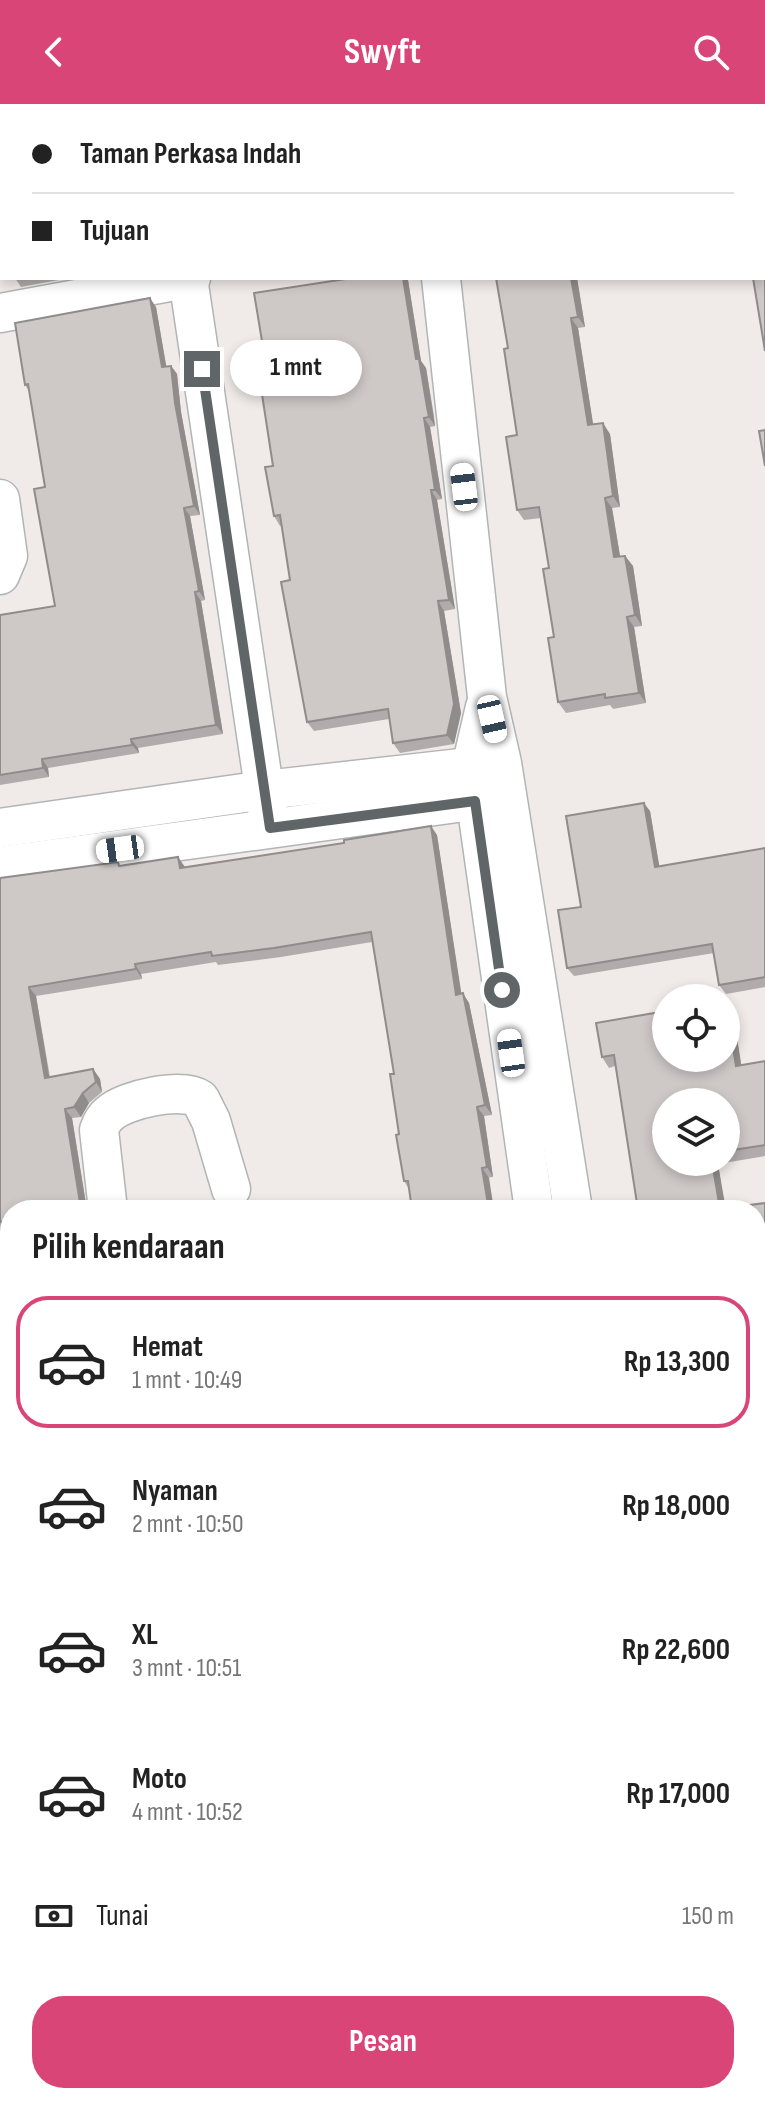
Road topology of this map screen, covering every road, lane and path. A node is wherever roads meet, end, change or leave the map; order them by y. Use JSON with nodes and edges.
{"nodes":[{"id":1,"x":178,"y":280,"type":"edge"},
{"id":2,"x":189,"y":280,"type":"edge"},
{"id":3,"x":441,"y":280,"type":"edge"},
{"id":4,"x":0,"y":313,"type":"edge"},
{"id":5,"x":0,"y":499,"type":"edge"},
{"id":6,"x":0,"y":575,"type":"edge"},
{"id":7,"x":489,"y":782,"type":"junction"},
{"id":8,"x":265,"y":790,"type":"junction"},
{"id":9,"x":0,"y":828,"type":"edge"},
{"id":10,"x":270,"y":828,"type":"junction"},
{"id":11,"x":0,"y":866,"type":"edge"},
{"id":12,"x":231,"y":1189,"type":"dead end"},
{"id":13,"x":107,"y":1200,"type":"edge"},
{"id":14,"x":533,"y":1200,"type":"edge"},
{"id":15,"x":571,"y":1200,"type":"edge"}],
"edges":[{"from":1,"to":4,"type":"street"},
{"from":2,"to":8,"type":"street"},
{"from":3,"to":7,"type":"street"},
{"from":5,"to":6,"type":"street"},
{"from":7,"to":8,"type":"street"},
{"from":7,"to":10,"type":"street"},
{"from":7,"to":14,"type":"street"},
{"from":7,"to":15,"type":"street"},
{"from":8,"to":9,"type":"street"},
{"from":8,"to":10,"type":"street"},
{"from":10,"to":11,"type":"street"},
{"from":12,"to":13,"type":"street"}]}
